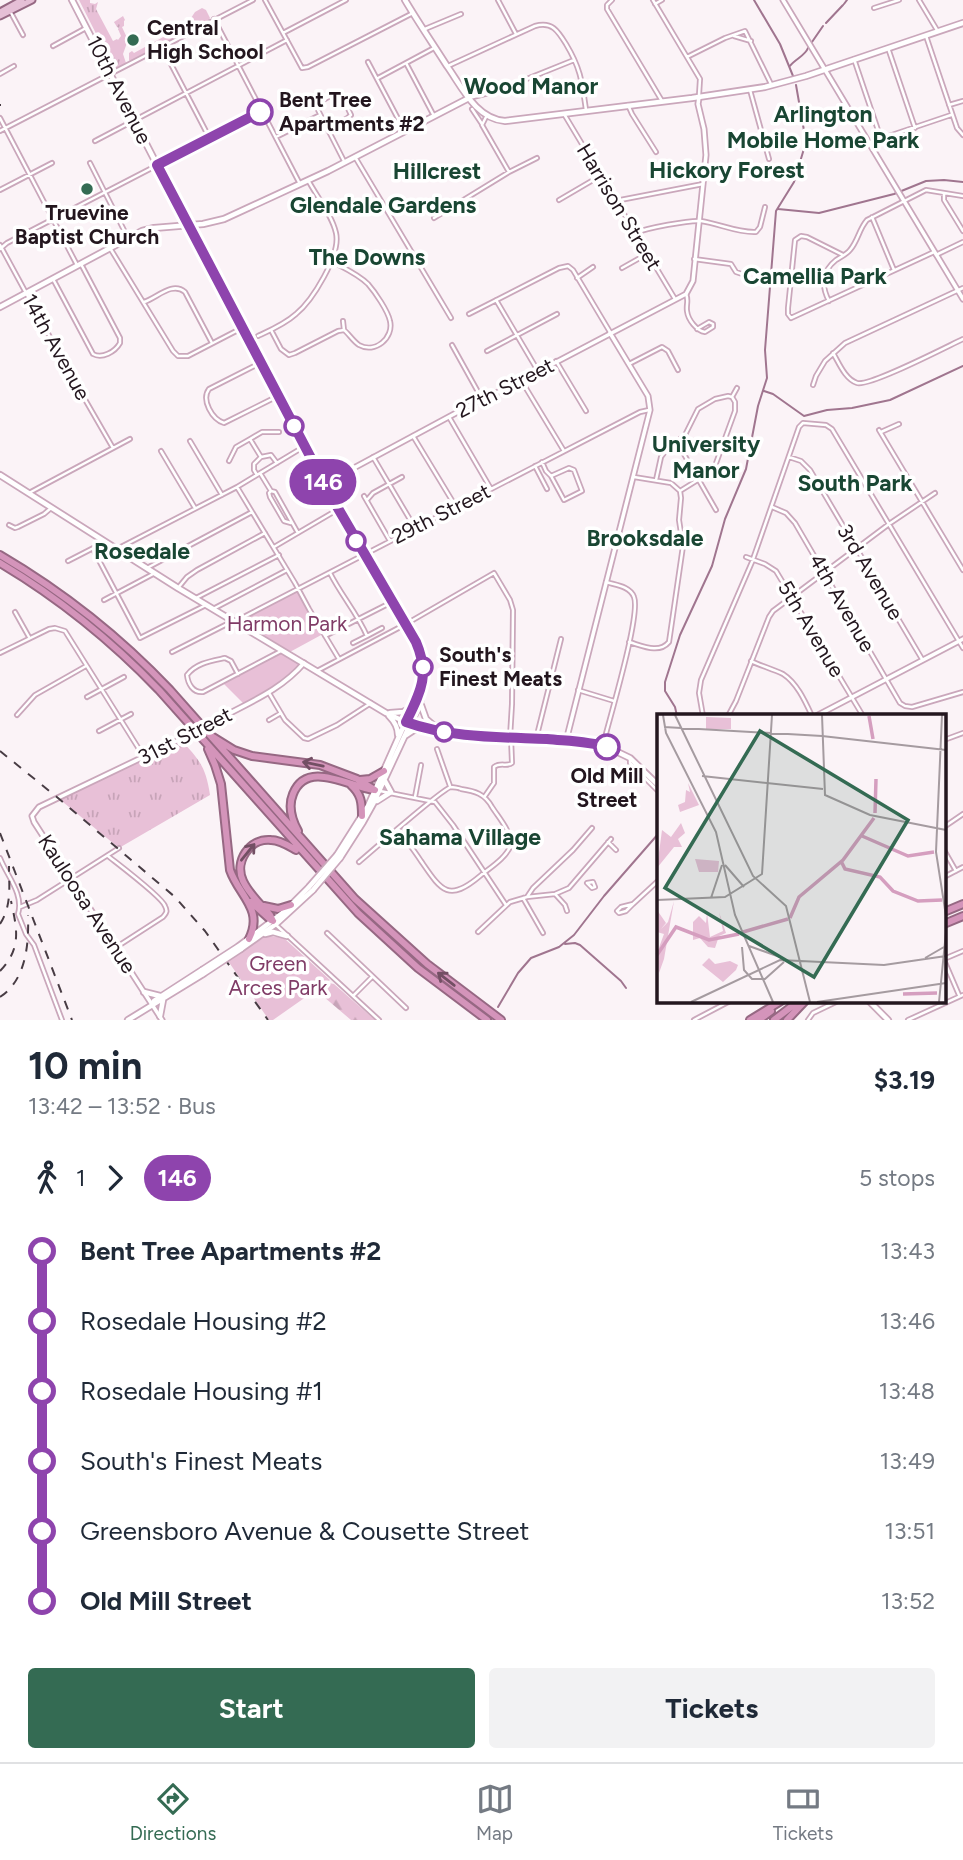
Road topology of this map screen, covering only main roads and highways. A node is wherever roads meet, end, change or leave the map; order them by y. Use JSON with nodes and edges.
{"nodes":[{"id":1,"x":22,"y":0,"type":"edge"},
{"id":2,"x":32,"y":0,"type":"edge"},
{"id":3,"x":72,"y":0,"type":"edge"},
{"id":4,"x":405,"y":0,"type":"edge"},
{"id":5,"x":6,"y":11,"type":"edge"},
{"id":6,"x":963,"y":23,"type":"edge"},
{"id":7,"x":461,"y":89,"type":"junction"},
{"id":8,"x":469,"y":98,"type":"junction"},
{"id":9,"x":457,"y":105,"type":"junction"},
{"id":10,"x":479,"y":108,"type":"junction"},
{"id":11,"x":203,"y":224,"type":"junction"},
{"id":12,"x":188,"y":225,"type":"junction"},
{"id":13,"x":195,"y":239,"type":"junction"},
{"id":14,"x":0,"y":306,"type":"edge"},
{"id":15,"x":0,"y":475,"type":"edge"},
{"id":16,"x":0,"y":555,"type":"edge"},
{"id":17,"x":0,"y":563,"type":"edge"},
{"id":18,"x":423,"y":684,"type":"junction"},
{"id":19,"x":421,"y":703,"type":"junction"},
{"id":20,"x":413,"y":707,"type":"junction"},
{"id":21,"x":386,"y":713,"type":"junction"},
{"id":22,"x":408,"y":723,"type":"junction"},
{"id":23,"x":424,"y":728,"type":"junction"},
{"id":24,"x":440,"y":731,"type":"junction"},
{"id":25,"x":205,"y":736,"type":"junction"},
{"id":26,"x":401,"y":738,"type":"junction"},
{"id":27,"x":384,"y":771,"type":"junction"},
{"id":28,"x":357,"y":779,"type":"junction"},
{"id":29,"x":385,"y":781,"type":"junction"},
{"id":30,"x":349,"y":783,"type":"junction"},
{"id":31,"x":657,"y":784,"type":"edge"},
{"id":32,"x":378,"y":790,"type":"junction"},
{"id":33,"x":373,"y":804,"type":"junction"},
{"id":34,"x":362,"y":816,"type":"junction"},
{"id":35,"x":302,"y":840,"type":"junction"},
{"id":36,"x":304,"y":855,"type":"junction"},
{"id":37,"x":338,"y":857,"type":"junction"},
{"id":38,"x":311,"y":889,"type":"junction"},
{"id":39,"x":243,"y":894,"type":"junction"},
{"id":40,"x":963,"y":904,"type":"edge"},
{"id":41,"x":291,"y":905,"type":"junction"},
{"id":42,"x":262,"y":906,"type":"junction"},
{"id":43,"x":946,"y":911,"type":"edge"},
{"id":44,"x":963,"y":916,"type":"edge"},
{"id":45,"x":274,"y":923,"type":"junction"},
{"id":46,"x":946,"y":923,"type":"edge"},
{"id":47,"x":261,"y":935,"type":"junction"},
{"id":48,"x":287,"y":936,"type":"road end"},
{"id":49,"x":249,"y":939,"type":"junction"},
{"id":50,"x":240,"y":947,"type":"junction"},
{"id":51,"x":144,"y":992,"type":"road end"},
{"id":52,"x":162,"y":998,"type":"junction"},
{"id":53,"x":780,"y":1002,"type":"edge"},
{"id":54,"x":781,"y":1002,"type":"edge"},
{"id":55,"x":798,"y":1002,"type":"edge"},
{"id":56,"x":804,"y":1002,"type":"edge"},
{"id":57,"x":870,"y":1002,"type":"edge"},
{"id":58,"x":161,"y":1018,"type":"edge"},
{"id":59,"x":128,"y":1020,"type":"edge"},
{"id":60,"x":485,"y":1020,"type":"edge"},
{"id":61,"x":501,"y":1020,"type":"edge"},
{"id":62,"x":750,"y":1020,"type":"edge"},
{"id":63,"x":760,"y":1020,"type":"edge"},
{"id":64,"x":774,"y":1020,"type":"edge"},
{"id":65,"x":787,"y":1020,"type":"edge"},
{"id":66,"x":888,"y":1020,"type":"edge"}],
"edges":[{"from":1,"to":5,"type":"main road"},
{"from":2,"to":5,"type":"main road"},
{"from":3,"to":12,"type":"main road","name":"10th Avenue"},
{"from":4,"to":7,"type":"main road"},
{"from":6,"to":10,"type":"main road"},
{"from":7,"to":8,"type":"main road"},
{"from":7,"to":9,"type":"main road"},
{"from":8,"to":9,"type":"main road"},
{"from":8,"to":10,"type":"main road"},
{"from":9,"to":10,"type":"main road"},
{"from":9,"to":11,"type":"main road"},
{"from":11,"to":12,"type":"main road"},
{"from":11,"to":13,"type":"main road"},
{"from":12,"to":13,"type":"main road","name":"10th Avenue"},
{"from":12,"to":14,"type":"main road"},
{"from":13,"to":18,"type":"main road","name":"10th Avenue"},
{"from":15,"to":21,"type":"main road"},
{"from":16,"to":25,"type":"highway"},
{"from":17,"to":25,"type":"highway"},
{"from":18,"to":19,"type":"main road","name":"10th Avenue"},
{"from":18,"to":20,"type":"main road"},
{"from":19,"to":22,"type":"main road"},
{"from":19,"to":24,"type":"main road"},
{"from":20,"to":21,"type":"main road"},
{"from":20,"to":22,"type":"main road"},
{"from":21,"to":22,"type":"main road"},
{"from":21,"to":26,"type":"main road"},
{"from":22,"to":23,"type":"main road"},
{"from":22,"to":26,"type":"main road"},
{"from":23,"to":24,"type":"main road"},
{"from":23,"to":26,"type":"main road"},
{"from":24,"to":31,"type":"main road"},
{"from":28,"to":25,"type":"highway","one_way":true},
{"from":25,"to":35,"type":"highway"},
{"from":25,"to":36,"type":"highway"},
{"from":25,"to":39,"type":"highway"},
{"from":26,"to":27,"type":"main road"},
{"from":26,"to":29,"type":"main road"},
{"from":27,"to":28,"type":"highway"},
{"from":27,"to":32,"type":"main road"},
{"from":28,"to":32,"type":"highway"},
{"from":29,"to":32,"type":"main road"},
{"from":29,"to":33,"type":"main road"},
{"from":30,"to":32,"type":"highway"},
{"from":30,"to":34,"type":"highway"},
{"from":30,"to":35,"type":"highway"},
{"from":32,"to":33,"type":"main road"},
{"from":32,"to":34,"type":"main road"},
{"from":33,"to":37,"type":"main road"},
{"from":34,"to":37,"type":"main road"},
{"from":61,"to":35,"type":"highway","one_way":true},
{"from":42,"to":36,"type":"highway","one_way":true},
{"from":36,"to":60,"type":"highway"},
{"from":37,"to":38,"type":"main road","bridge":true},
{"from":38,"to":41,"type":"main road"},
{"from":38,"to":45,"type":"main road"},
{"from":39,"to":45,"type":"highway"},
{"from":39,"to":49,"type":"highway"},
{"from":40,"to":43,"type":"highway"},
{"from":41,"to":42,"type":"highway"},
{"from":41,"to":45,"type":"main road"},
{"from":42,"to":45,"type":"highway"},
{"from":44,"to":46,"type":"highway"},
{"from":45,"to":47,"type":"main road"},
{"from":45,"to":49,"type":"main road"},
{"from":47,"to":48,"type":"main road"},
{"from":47,"to":50,"type":"main road"},
{"from":49,"to":50,"type":"main road"},
{"from":50,"to":52,"type":"main road","bridge":true},
{"from":51,"to":52,"type":"main road"},
{"from":52,"to":58,"type":"main road"},
{"from":52,"to":59,"type":"main road"},
{"from":53,"to":62,"type":"highway"},
{"from":54,"to":63,"type":"highway"},
{"from":55,"to":64,"type":"highway"},
{"from":56,"to":65,"type":"highway"},
{"from":57,"to":66,"type":"main road"}]}
